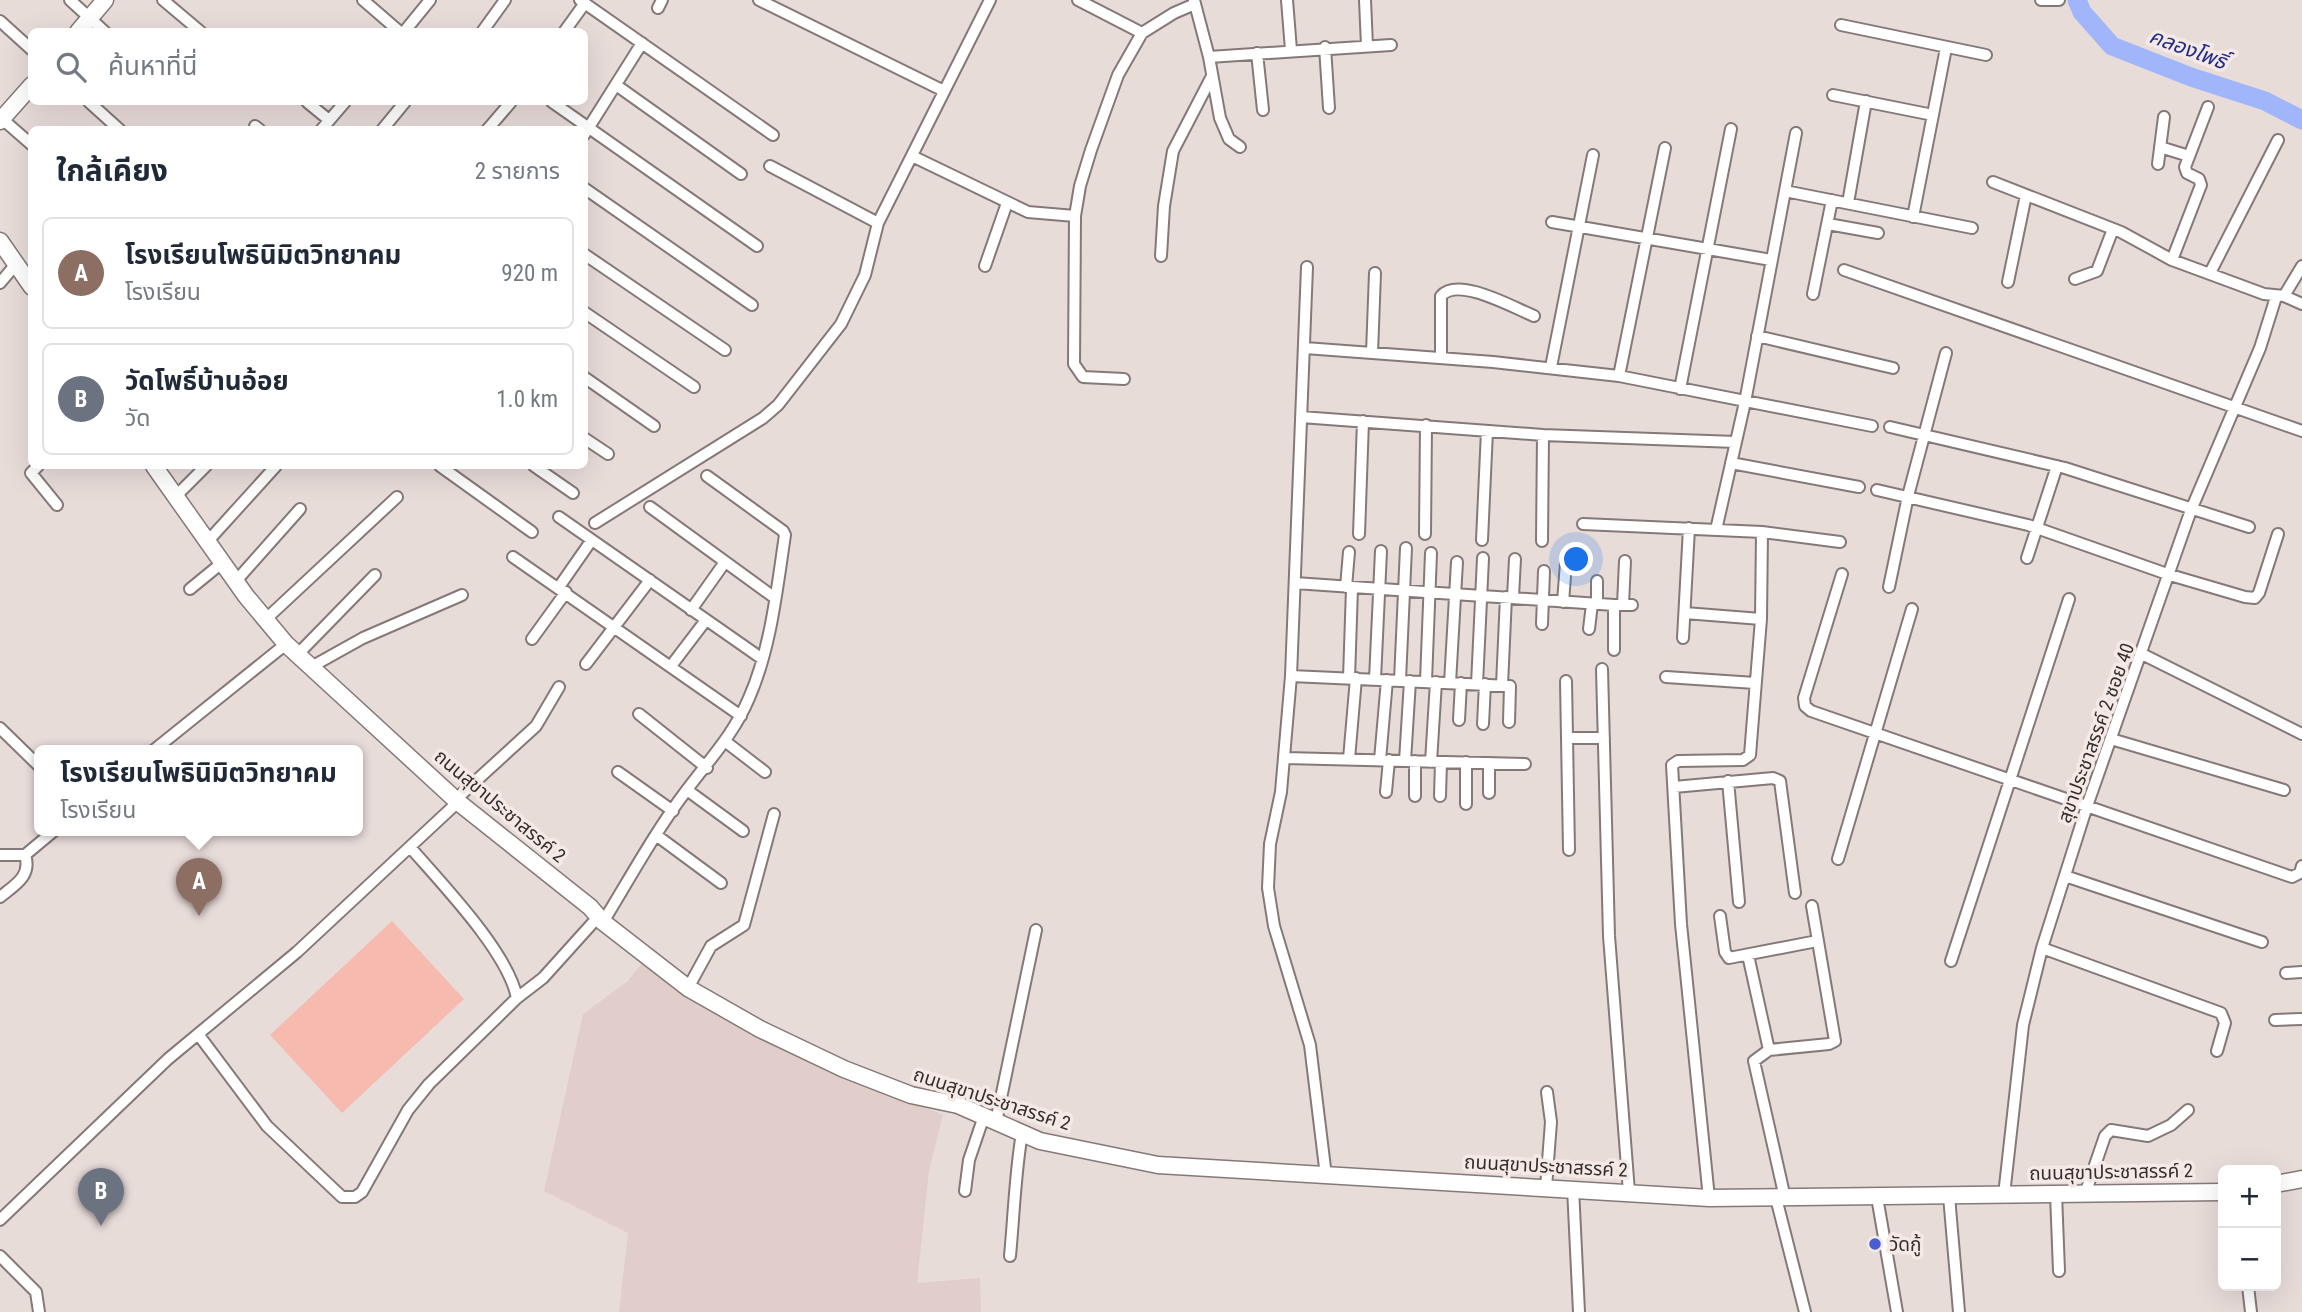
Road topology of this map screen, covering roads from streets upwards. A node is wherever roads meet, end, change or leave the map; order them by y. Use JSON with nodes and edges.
{"nodes":[{"id":1,"x":70,"y":0,"type":"edge"},
{"id":2,"x":105,"y":0,"type":"edge"},
{"id":3,"x":163,"y":0,"type":"edge"},
{"id":4,"x":363,"y":0,"type":"edge"},
{"id":5,"x":430,"y":0,"type":"edge"},
{"id":6,"x":505,"y":0,"type":"edge"},
{"id":7,"x":759,"y":0,"type":"edge"},
{"id":8,"x":990,"y":0,"type":"edge"},
{"id":9,"x":1078,"y":0,"type":"edge"},
{"id":10,"x":1287,"y":0,"type":"edge"},
{"id":11,"x":1364,"y":0,"type":"edge"},
{"id":12,"x":2041,"y":0,"type":"edge"},
{"id":13,"x":2059,"y":0,"type":"edge"},
{"id":14,"x":582,"y":2,"type":"edge"},
{"id":15,"x":1195,"y":2,"type":"edge"},
{"id":16,"x":90,"y":18,"type":"junction"},
{"id":17,"x":0,"y":21,"type":"edge"},
{"id":18,"x":1841,"y":25,"type":"dead end"},
{"id":19,"x":81,"y":28,"type":"edge"},
{"id":20,"x":101,"y":28,"type":"edge"},
{"id":21,"x":196,"y":28,"type":"edge"},
{"id":22,"x":397,"y":28,"type":"edge"},
{"id":23,"x":406,"y":28,"type":"edge"},
{"id":24,"x":485,"y":28,"type":"edge"},
{"id":25,"x":566,"y":28,"type":"edge"},
{"id":26,"x":1142,"y":33,"type":"junction"},
{"id":27,"x":642,"y":43,"type":"junction"},
{"id":28,"x":1391,"y":45,"type":"dead end"},
{"id":29,"x":28,"y":46,"type":"edge"},
{"id":30,"x":1367,"y":46,"type":"junction"},
{"id":31,"x":1325,"y":47,"type":"junction"},
{"id":32,"x":1946,"y":48,"type":"junction"},
{"id":33,"x":1291,"y":50,"type":"junction"},
{"id":34,"x":1257,"y":53,"type":"junction"},
{"id":35,"x":1986,"y":55,"type":"dead end"},
{"id":36,"x":1209,"y":57,"type":"junction"},
{"id":37,"x":1212,"y":76,"type":"junction"},
{"id":38,"x":616,"y":85,"type":"junction"},
{"id":39,"x":28,"y":89,"type":"edge"},
{"id":40,"x":944,"y":91,"type":"junction"},
{"id":41,"x":1833,"y":95,"type":"dead end"},
{"id":42,"x":1867,"y":101,"type":"junction"},
{"id":43,"x":92,"y":105,"type":"edge"},
{"id":44,"x":311,"y":105,"type":"edge"},
{"id":45,"x":342,"y":105,"type":"edge"},
{"id":46,"x":403,"y":105,"type":"edge"},
{"id":47,"x":508,"y":105,"type":"edge"},
{"id":48,"x":556,"y":105,"type":"edge"},
{"id":49,"x":2208,"y":107,"type":"dead end"},
{"id":50,"x":1329,"y":108,"type":"dead end"},
{"id":51,"x":1263,"y":110,"type":"dead end"},
{"id":52,"x":1933,"y":115,"type":"junction"},
{"id":53,"x":2164,"y":117,"type":"dead end"},
{"id":54,"x":1,"y":119,"type":"edge"},
{"id":55,"x":329,"y":120,"type":"junction"},
{"id":56,"x":116,"y":126,"type":"edge"},
{"id":57,"x":324,"y":126,"type":"edge"},
{"id":58,"x":385,"y":126,"type":"edge"},
{"id":59,"x":490,"y":126,"type":"edge"},
{"id":60,"x":580,"y":126,"type":"edge"},
{"id":61,"x":1731,"y":129,"type":"dead end"},
{"id":62,"x":588,"y":130,"type":"edge"},
{"id":63,"x":588,"y":133,"type":"edge"},
{"id":64,"x":1796,"y":133,"type":"dead end"},
{"id":65,"x":773,"y":135,"type":"dead end"},
{"id":66,"x":2278,"y":140,"type":"dead end"},
{"id":67,"x":28,"y":142,"type":"edge"},
{"id":68,"x":1240,"y":147,"type":"dead end"},
{"id":69,"x":2160,"y":147,"type":"junction"},
{"id":70,"x":1665,"y":148,"type":"dead end"},
{"id":71,"x":1592,"y":155,"type":"dead end"},
{"id":72,"x":912,"y":156,"type":"junction"},
{"id":73,"x":2189,"y":156,"type":"junction"},
{"id":74,"x":2158,"y":164,"type":"dead end"},
{"id":75,"x":770,"y":166,"type":"dead end"},
{"id":76,"x":741,"y":174,"type":"dead end"},
{"id":77,"x":1993,"y":183,"type":"dead end"},
{"id":78,"x":588,"y":191,"type":"edge"},
{"id":79,"x":1785,"y":191,"type":"junction"},
{"id":80,"x":2026,"y":195,"type":"junction"},
{"id":81,"x":1832,"y":200,"type":"junction"},
{"id":82,"x":1007,"y":203,"type":"junction"},
{"id":83,"x":1848,"y":204,"type":"junction"},
{"id":84,"x":1075,"y":216,"type":"junction"},
{"id":85,"x":1913,"y":216,"type":"junction"},
{"id":86,"x":1552,"y":222,"type":"dead end"},
{"id":87,"x":878,"y":223,"type":"junction"},
{"id":88,"x":1828,"y":224,"type":"junction"},
{"id":89,"x":1579,"y":227,"type":"junction"},
{"id":90,"x":1972,"y":228,"type":"dead end"},
{"id":91,"x":2113,"y":229,"type":"junction"},
{"id":92,"x":1878,"y":233,"type":"dead end"},
{"id":93,"x":1647,"y":239,"type":"junction"},
{"id":94,"x":0,"y":241,"type":"edge"},
{"id":95,"x":757,"y":246,"type":"dead end"},
{"id":96,"x":1708,"y":249,"type":"junction"},
{"id":97,"x":1161,"y":256,"type":"dead end"},
{"id":98,"x":588,"y":257,"type":"edge"},
{"id":99,"x":1771,"y":260,"type":"junction"},
{"id":100,"x":2172,"y":260,"type":"junction"},
{"id":101,"x":16,"y":264,"type":"junction"},
{"id":102,"x":2302,"y":265,"type":"edge"},
{"id":103,"x":985,"y":267,"type":"dead end"},
{"id":104,"x":1307,"y":267,"type":"dead end"},
{"id":105,"x":1844,"y":270,"type":"dead end"},
{"id":106,"x":1375,"y":273,"type":"dead end"},
{"id":107,"x":2210,"y":273,"type":"junction"},
{"id":108,"x":2075,"y":279,"type":"dead end"},
{"id":109,"x":28,"y":280,"type":"edge"},
{"id":110,"x":2008,"y":282,"type":"dead end"},
{"id":111,"x":0,"y":283,"type":"edge"},
{"id":112,"x":1813,"y":294,"type":"dead end"},
{"id":113,"x":2280,"y":296,"type":"junction"},
{"id":114,"x":2302,"y":304,"type":"edge"},
{"id":115,"x":752,"y":305,"type":"dead end"},
{"id":116,"x":588,"y":315,"type":"edge"},
{"id":117,"x":1534,"y":316,"type":"dead end"},
{"id":118,"x":1757,"y":336,"type":"junction"},
{"id":119,"x":1305,"y":348,"type":"junction"},
{"id":120,"x":725,"y":351,"type":"dead end"},
{"id":121,"x":1372,"y":353,"type":"junction"},
{"id":122,"x":1946,"y":353,"type":"dead end"},
{"id":123,"x":1441,"y":358,"type":"junction"},
{"id":124,"x":1551,"y":367,"type":"junction"},
{"id":125,"x":1894,"y":368,"type":"dead end"},
{"id":126,"x":1619,"y":376,"type":"junction"},
{"id":127,"x":1124,"y":379,"type":"dead end"},
{"id":128,"x":588,"y":380,"type":"edge"},
{"id":129,"x":694,"y":387,"type":"dead end"},
{"id":130,"x":1680,"y":389,"type":"junction"},
{"id":131,"x":1745,"y":402,"type":"junction"},
{"id":132,"x":2232,"y":409,"type":"junction"},
{"id":133,"x":1301,"y":417,"type":"junction"},
{"id":134,"x":1363,"y":421,"type":"junction"},
{"id":135,"x":1426,"y":425,"type":"junction"},
{"id":136,"x":654,"y":426,"type":"dead end"},
{"id":137,"x":1872,"y":426,"type":"dead end"},
{"id":138,"x":1890,"y":427,"type":"dead end"},
{"id":139,"x":2302,"y":430,"type":"edge"},
{"id":140,"x":1487,"y":431,"type":"junction"},
{"id":141,"x":1544,"y":435,"type":"junction"},
{"id":142,"x":1924,"y":435,"type":"junction"},
{"id":143,"x":588,"y":441,"type":"edge"},
{"id":144,"x":1736,"y":442,"type":"junction"},
{"id":145,"x":608,"y":454,"type":"dead end"},
{"id":146,"x":1731,"y":463,"type":"junction"},
{"id":147,"x":2057,"y":466,"type":"junction"},
{"id":148,"x":34,"y":469,"type":"edge"},
{"id":149,"x":156,"y":469,"type":"edge"},
{"id":150,"x":203,"y":469,"type":"edge"},
{"id":151,"x":273,"y":469,"type":"edge"},
{"id":152,"x":444,"y":469,"type":"edge"},
{"id":153,"x":538,"y":469,"type":"edge"},
{"id":154,"x":707,"y":476,"type":"dead end"},
{"id":155,"x":1859,"y":487,"type":"dead end"},
{"id":156,"x":1877,"y":490,"type":"dead end"},
{"id":157,"x":573,"y":493,"type":"dead end"},
{"id":158,"x":176,"y":496,"type":"junction"},
{"id":159,"x":1908,"y":496,"type":"junction"},
{"id":160,"x":397,"y":497,"type":"dead end"},
{"id":161,"x":57,"y":505,"type":"dead end"},
{"id":162,"x":650,"y":507,"type":"dead end"},
{"id":163,"x":300,"y":509,"type":"dead end"},
{"id":164,"x":2191,"y":510,"type":"junction"},
{"id":165,"x":559,"y":517,"type":"dead end"},
{"id":166,"x":595,"y":523,"type":"dead end"},
{"id":167,"x":1583,"y":524,"type":"dead end"},
{"id":168,"x":2249,"y":527,"type":"dead end"},
{"id":169,"x":1689,"y":528,"type":"junction"},
{"id":170,"x":2036,"y":528,"type":"junction"},
{"id":171,"x":1716,"y":530,"type":"junction"},
{"id":172,"x":532,"y":532,"type":"dead end"},
{"id":173,"x":1762,"y":532,"type":"junction"},
{"id":174,"x":1359,"y":534,"type":"dead end"},
{"id":175,"x":1425,"y":534,"type":"dead end"},
{"id":176,"x":2278,"y":534,"type":"dead end"},
{"id":177,"x":1482,"y":540,"type":"dead end"},
{"id":178,"x":208,"y":541,"type":"junction"},
{"id":179,"x":592,"y":541,"type":"junction"},
{"id":180,"x":1542,"y":541,"type":"dead end"},
{"id":181,"x":1840,"y":542,"type":"dead end"},
{"id":182,"x":1406,"y":548,"type":"dead end"},
{"id":183,"x":1381,"y":551,"type":"dead end"},
{"id":184,"x":1349,"y":552,"type":"dead end"},
{"id":185,"x":1431,"y":553,"type":"dead end"},
{"id":186,"x":513,"y":557,"type":"dead end"},
{"id":187,"x":1483,"y":558,"type":"dead end"},
{"id":188,"x":2027,"y":558,"type":"dead end"},
{"id":189,"x":1515,"y":559,"type":"dead end"},
{"id":190,"x":1625,"y":561,"type":"dead end"},
{"id":191,"x":223,"y":562,"type":"junction"},
{"id":192,"x":725,"y":562,"type":"junction"},
{"id":193,"x":1457,"y":562,"type":"dead end"},
{"id":194,"x":1566,"y":563,"type":"dead end"},
{"id":195,"x":1544,"y":571,"type":"dead end"},
{"id":196,"x":1843,"y":574,"type":"dead end"},
{"id":197,"x":375,"y":575,"type":"dead end"},
{"id":198,"x":2170,"y":575,"type":"junction"},
{"id":199,"x":650,"y":580,"type":"junction"},
{"id":200,"x":236,"y":581,"type":"junction"},
{"id":201,"x":1597,"y":581,"type":"dead end"},
{"id":202,"x":1295,"y":583,"type":"junction"},
{"id":203,"x":1349,"y":587,"type":"junction"},
{"id":204,"x":1889,"y":587,"type":"dead end"},
{"id":205,"x":190,"y":589,"type":"dead end"},
{"id":206,"x":1380,"y":589,"type":"junction"},
{"id":207,"x":562,"y":590,"type":"junction"},
{"id":208,"x":1404,"y":590,"type":"junction"},
{"id":209,"x":1430,"y":592,"type":"junction"},
{"id":210,"x":1456,"y":593,"type":"junction"},
{"id":211,"x":462,"y":595,"type":"dead end"},
{"id":212,"x":1482,"y":595,"type":"junction"},
{"id":213,"x":1510,"y":597,"type":"junction"},
{"id":214,"x":775,"y":598,"type":"junction"},
{"id":215,"x":2069,"y":599,"type":"dead end"},
{"id":216,"x":1544,"y":600,"type":"junction"},
{"id":217,"x":1563,"y":602,"type":"junction"},
{"id":218,"x":1594,"y":604,"type":"junction"},
{"id":219,"x":1623,"y":605,"type":"junction"},
{"id":220,"x":1912,"y":608,"type":"dead end"},
{"id":221,"x":691,"y":610,"type":"junction"},
{"id":222,"x":1685,"y":613,"type":"junction"},
{"id":223,"x":265,"y":619,"type":"junction"},
{"id":224,"x":1761,"y":619,"type":"junction"},
{"id":225,"x":706,"y":620,"type":"junction"},
{"id":226,"x":1542,"y":624,"type":"dead end"},
{"id":227,"x":616,"y":626,"type":"junction"},
{"id":228,"x":1589,"y":629,"type":"dead end"},
{"id":229,"x":1683,"y":638,"type":"dead end"},
{"id":230,"x":532,"y":639,"type":"dead end"},
{"id":231,"x":292,"y":649,"type":"junction"},
{"id":232,"x":1614,"y":650,"type":"dead end"},
{"id":233,"x":2142,"y":654,"type":"junction"},
{"id":234,"x":761,"y":658,"type":"junction"},
{"id":235,"x":586,"y":664,"type":"dead end"},
{"id":236,"x":671,"y":666,"type":"junction"},
{"id":237,"x":311,"y":667,"type":"junction"},
{"id":238,"x":1602,"y":669,"type":"dead end"},
{"id":239,"x":1291,"y":676,"type":"junction"},
{"id":240,"x":1667,"y":677,"type":"dead end"},
{"id":241,"x":1352,"y":678,"type":"junction"},
{"id":242,"x":1381,"y":679,"type":"junction"},
{"id":243,"x":1405,"y":680,"type":"junction"},
{"id":244,"x":1566,"y":681,"type":"dead end"},
{"id":245,"x":1431,"y":682,"type":"junction"},
{"id":246,"x":1455,"y":683,"type":"junction"},
{"id":247,"x":1755,"y":683,"type":"junction"},
{"id":248,"x":1481,"y":684,"type":"junction"},
{"id":249,"x":1502,"y":685,"type":"junction"},
{"id":250,"x":559,"y":687,"type":"dead end"},
{"id":251,"x":639,"y":714,"type":"dead end"},
{"id":252,"x":741,"y":716,"type":"junction"},
{"id":253,"x":1459,"y":720,"type":"dead end"},
{"id":254,"x":1509,"y":722,"type":"dead end"},
{"id":255,"x":1483,"y":724,"type":"dead end"},
{"id":256,"x":0,"y":727,"type":"edge"},
{"id":257,"x":1875,"y":732,"type":"junction"},
{"id":258,"x":2302,"y":734,"type":"edge"},
{"id":259,"x":1568,"y":738,"type":"junction"},
{"id":260,"x":1604,"y":738,"type":"junction"},
{"id":261,"x":2111,"y":739,"type":"junction"},
{"id":262,"x":726,"y":742,"type":"junction"},
{"id":263,"x":161,"y":745,"type":"edge"},
{"id":264,"x":1285,"y":758,"type":"junction"},
{"id":265,"x":1349,"y":759,"type":"junction"},
{"id":266,"x":1384,"y":760,"type":"junction"},
{"id":267,"x":1410,"y":761,"type":"junction"},
{"id":268,"x":34,"y":762,"type":"edge"},
{"id":269,"x":1436,"y":762,"type":"junction"},
{"id":270,"x":1466,"y":762,"type":"junction"},
{"id":271,"x":1489,"y":763,"type":"junction"},
{"id":272,"x":1525,"y":764,"type":"dead end"},
{"id":273,"x":706,"y":768,"type":"junction"},
{"id":274,"x":618,"y":772,"type":"dead end"},
{"id":275,"x":765,"y":772,"type":"dead end"},
{"id":276,"x":2012,"y":779,"type":"junction"},
{"id":277,"x":1728,"y":781,"type":"junction"},
{"id":278,"x":1674,"y":787,"type":"junction"},
{"id":279,"x":687,"y":790,"type":"junction"},
{"id":280,"x":2284,"y":790,"type":"dead end"},
{"id":281,"x":1386,"y":792,"type":"dead end"},
{"id":282,"x":1489,"y":793,"type":"dead end"},
{"id":283,"x":1415,"y":796,"type":"dead end"},
{"id":284,"x":1440,"y":796,"type":"dead end"},
{"id":285,"x":456,"y":801,"type":"junction"},
{"id":286,"x":1466,"y":804,"type":"dead end"},
{"id":287,"x":2087,"y":806,"type":"junction"},
{"id":288,"x":673,"y":811,"type":"junction"},
{"id":289,"x":774,"y":814,"type":"dead end"},
{"id":290,"x":743,"y":831,"type":"dead end"},
{"id":291,"x":656,"y":835,"type":"junction"},
{"id":292,"x":48,"y":836,"type":"edge"},
{"id":293,"x":410,"y":847,"type":"junction"},
{"id":294,"x":1569,"y":850,"type":"dead end"},
{"id":295,"x":0,"y":855,"type":"edge"},
{"id":296,"x":25,"y":855,"type":"junction"},
{"id":297,"x":1838,"y":859,"type":"dead end"},
{"id":298,"x":2302,"y":866,"type":"edge"},
{"id":299,"x":2065,"y":876,"type":"junction"},
{"id":300,"x":721,"y":883,"type":"dead end"},
{"id":301,"x":1795,"y":893,"type":"dead end"},
{"id":302,"x":0,"y":897,"type":"edge"},
{"id":303,"x":1739,"y":902,"type":"dead end"},
{"id":304,"x":1812,"y":906,"type":"dead end"},
{"id":305,"x":1720,"y":916,"type":"dead end"},
{"id":306,"x":600,"y":920,"type":"junction"},
{"id":307,"x":1036,"y":930,"type":"dead end"},
{"id":308,"x":1817,"y":941,"type":"junction"},
{"id":309,"x":2262,"y":942,"type":"dead end"},
{"id":310,"x":2042,"y":948,"type":"junction"},
{"id":311,"x":1748,"y":955,"type":"junction"},
{"id":312,"x":1951,"y":961,"type":"dead end"},
{"id":313,"x":2302,"y":972,"type":"edge"},
{"id":314,"x":2286,"y":973,"type":"dead end"},
{"id":315,"x":688,"y":988,"type":"junction"},
{"id":316,"x":517,"y":998,"type":"junction"},
{"id":317,"x":2302,"y":1019,"type":"edge"},
{"id":318,"x":2275,"y":1020,"type":"dead end"},
{"id":319,"x":198,"y":1034,"type":"junction"},
{"id":320,"x":1769,"y":1050,"type":"junction"},
{"id":321,"x":2217,"y":1051,"type":"dead end"},
{"id":322,"x":1547,"y":1093,"type":"dead end"},
{"id":323,"x":2188,"y":1110,"type":"dead end"},
{"id":324,"x":990,"y":1119,"type":"junction"},
{"id":325,"x":1022,"y":1133,"type":"junction"},
{"id":326,"x":1326,"y":1176,"type":"junction"},
{"id":327,"x":2302,"y":1179,"type":"edge"},
{"id":328,"x":2281,"y":1183,"type":"edge"},
{"id":329,"x":1546,"y":1187,"type":"junction"},
{"id":330,"x":1573,"y":1188,"type":"junction"},
{"id":331,"x":964,"y":1191,"type":"dead end"},
{"id":332,"x":1629,"y":1192,"type":"junction"},
{"id":333,"x":2218,"y":1192,"type":"edge"},
{"id":334,"x":2056,"y":1194,"type":"junction"},
{"id":335,"x":2085,"y":1194,"type":"junction"},
{"id":336,"x":2004,"y":1195,"type":"junction"},
{"id":337,"x":1949,"y":1196,"type":"junction"},
{"id":338,"x":1877,"y":1197,"type":"junction"},
{"id":339,"x":1709,"y":1198,"type":"junction"},
{"id":340,"x":1780,"y":1198,"type":"junction"},
{"id":341,"x":0,"y":1220,"type":"edge"},
{"id":342,"x":0,"y":1256,"type":"edge"},
{"id":343,"x":1010,"y":1256,"type":"dead end"},
{"id":344,"x":2059,"y":1271,"type":"dead end"},
{"id":345,"x":2249,"y":1291,"type":"edge"},
{"id":346,"x":39,"y":1312,"type":"edge"},
{"id":347,"x":1579,"y":1312,"type":"edge"},
{"id":348,"x":1805,"y":1312,"type":"edge"},
{"id":349,"x":1897,"y":1312,"type":"edge"},
{"id":350,"x":1959,"y":1312,"type":"edge"},
{"id":351,"x":2251,"y":1312,"type":"edge"}],
"edges":[{"from":1,"to":16,"type":"street"},
{"from":2,"to":16,"type":"street"},
{"from":3,"to":21,"type":"street"},
{"from":4,"to":22,"type":"street"},
{"from":5,"to":23,"type":"street"},
{"from":6,"to":24,"type":"street"},
{"from":7,"to":40,"type":"street"},
{"from":8,"to":40,"type":"street"},
{"from":9,"to":26,"type":"street"},
{"from":10,"to":33,"type":"street"},
{"from":11,"to":30,"type":"street"},
{"from":12,"to":13,"type":"street"},
{"from":14,"to":25,"type":"street"},
{"from":14,"to":27,"type":"street"},
{"from":15,"to":26,"type":"street"},
{"from":15,"to":36,"type":"street"},
{"from":16,"to":19,"type":"street"},
{"from":16,"to":20,"type":"street"},
{"from":17,"to":29,"type":"street"},
{"from":18,"to":32,"type":"street"},
{"from":26,"to":84,"type":"street"},
{"from":27,"to":38,"type":"street"},
{"from":27,"to":65,"type":"street"},
{"from":28,"to":30,"type":"street"},
{"from":30,"to":31,"type":"street"},
{"from":31,"to":33,"type":"street"},
{"from":31,"to":50,"type":"street"},
{"from":32,"to":35,"type":"street"},
{"from":32,"to":52,"type":"street"},
{"from":33,"to":34,"type":"street"},
{"from":34,"to":36,"type":"street"},
{"from":34,"to":51,"type":"street"},
{"from":36,"to":37,"type":"street"},
{"from":37,"to":68,"type":"street"},
{"from":37,"to":97,"type":"street"},
{"from":38,"to":62,"type":"street"},
{"from":38,"to":76,"type":"street"},
{"from":39,"to":54,"type":"street"},
{"from":40,"to":72,"type":"street"},
{"from":41,"to":42,"type":"street"},
{"from":42,"to":52,"type":"street"},
{"from":42,"to":83,"type":"street"},
{"from":43,"to":56,"type":"street"},
{"from":44,"to":55,"type":"street"},
{"from":45,"to":55,"type":"street"},
{"from":46,"to":58,"type":"street"},
{"from":47,"to":59,"type":"street"},
{"from":48,"to":60,"type":"street"},
{"from":49,"to":73,"type":"street"},
{"from":52,"to":85,"type":"street"},
{"from":53,"to":69,"type":"street"},
{"from":54,"to":67,"type":"street"},
{"from":55,"to":57,"type":"street"},
{"from":61,"to":96,"type":"street"},
{"from":63,"to":95,"type":"street"},
{"from":64,"to":79,"type":"street"},
{"from":66,"to":107,"type":"street"},
{"from":69,"to":73,"type":"street"},
{"from":69,"to":74,"type":"street"},
{"from":70,"to":93,"type":"street"},
{"from":71,"to":89,"type":"street"},
{"from":72,"to":82,"type":"street"},
{"from":72,"to":87,"type":"street"},
{"from":73,"to":100,"type":"street"},
{"from":75,"to":87,"type":"street"},
{"from":77,"to":80,"type":"street"},
{"from":78,"to":115,"type":"street"},
{"from":79,"to":81,"type":"street"},
{"from":79,"to":99,"type":"street"},
{"from":80,"to":91,"type":"street"},
{"from":80,"to":110,"type":"street"},
{"from":81,"to":83,"type":"street"},
{"from":81,"to":88,"type":"street"},
{"from":82,"to":84,"type":"street"},
{"from":82,"to":103,"type":"street"},
{"from":83,"to":85,"type":"street"},
{"from":84,"to":127,"type":"street"},
{"from":85,"to":90,"type":"street"},
{"from":86,"to":89,"type":"street"},
{"from":87,"to":166,"type":"street"},
{"from":88,"to":92,"type":"street"},
{"from":88,"to":112,"type":"street"},
{"from":89,"to":93,"type":"street"},
{"from":89,"to":124,"type":"street"},
{"from":91,"to":100,"type":"street"},
{"from":91,"to":108,"type":"street"},
{"from":93,"to":96,"type":"street"},
{"from":93,"to":126,"type":"street"},
{"from":94,"to":101,"type":"street"},
{"from":96,"to":99,"type":"street"},
{"from":96,"to":130,"type":"street"},
{"from":98,"to":120,"type":"street"},
{"from":99,"to":118,"type":"street"},
{"from":100,"to":107,"type":"street"},
{"from":101,"to":109,"type":"street"},
{"from":101,"to":111,"type":"street"},
{"from":102,"to":113,"type":"street","name":"สุขาประชาสรรค์ 2 ซอย 40"},
{"from":104,"to":119,"type":"street"},
{"from":105,"to":132,"type":"street"},
{"from":106,"to":121,"type":"street"},
{"from":107,"to":113,"type":"street"},
{"from":113,"to":114,"type":"street"},
{"from":113,"to":132,"type":"street","name":"สุขาประชาสรรค์ 2 ซอย 40"},
{"from":116,"to":129,"type":"street"},
{"from":117,"to":123,"type":"street"},
{"from":118,"to":125,"type":"street"},
{"from":118,"to":131,"type":"street"},
{"from":119,"to":121,"type":"street"},
{"from":119,"to":133,"type":"street"},
{"from":121,"to":123,"type":"street"},
{"from":122,"to":142,"type":"street"},
{"from":123,"to":124,"type":"street"},
{"from":124,"to":126,"type":"street"},
{"from":126,"to":130,"type":"street"},
{"from":128,"to":136,"type":"street"},
{"from":130,"to":131,"type":"street"},
{"from":131,"to":137,"type":"street"},
{"from":131,"to":144,"type":"street"},
{"from":132,"to":139,"type":"street"},
{"from":132,"to":164,"type":"street","name":"สุขาประชาสรรค์ 2 ซอย 40"},
{"from":133,"to":134,"type":"street"},
{"from":133,"to":202,"type":"street"},
{"from":134,"to":135,"type":"street"},
{"from":134,"to":174,"type":"street"},
{"from":135,"to":140,"type":"street"},
{"from":135,"to":175,"type":"street"},
{"from":138,"to":142,"type":"street"},
{"from":140,"to":141,"type":"street"},
{"from":140,"to":177,"type":"street"},
{"from":141,"to":144,"type":"street"},
{"from":141,"to":180,"type":"street"},
{"from":142,"to":147,"type":"street"},
{"from":142,"to":159,"type":"street"},
{"from":143,"to":145,"type":"street"},
{"from":144,"to":146,"type":"street"},
{"from":146,"to":155,"type":"street"},
{"from":146,"to":171,"type":"street"},
{"from":147,"to":164,"type":"street"},
{"from":147,"to":170,"type":"street"},
{"from":148,"to":161,"type":"street"},
{"from":149,"to":158,"type":"street","name":"ถนนสุขาประชาสรรค์ 2"},
{"from":150,"to":158,"type":"street"},
{"from":151,"to":178,"type":"street"},
{"from":152,"to":172,"type":"street"},
{"from":153,"to":157,"type":"street"},
{"from":154,"to":214,"type":"street"},
{"from":156,"to":159,"type":"street"},
{"from":158,"to":178,"type":"street","name":"ถนนสุขาประชาสรรค์ 2"},
{"from":159,"to":170,"type":"street"},
{"from":159,"to":204,"type":"street"},
{"from":160,"to":223,"type":"street"},
{"from":162,"to":192,"type":"street"},
{"from":163,"to":200,"type":"street"},
{"from":164,"to":168,"type":"street"},
{"from":164,"to":198,"type":"street","name":"สุขาประชาสรรค์ 2 ซอย 40"},
{"from":165,"to":179,"type":"street"},
{"from":167,"to":169,"type":"street"},
{"from":169,"to":171,"type":"street"},
{"from":169,"to":222,"type":"street"},
{"from":170,"to":188,"type":"street"},
{"from":170,"to":198,"type":"street"},
{"from":171,"to":173,"type":"street"},
{"from":173,"to":181,"type":"street"},
{"from":173,"to":224,"type":"street"},
{"from":176,"to":198,"type":"street"},
{"from":178,"to":191,"type":"street","name":"ถนนสุขาประชาสรรค์ 2"},
{"from":179,"to":199,"type":"street"},
{"from":179,"to":207,"type":"street"},
{"from":182,"to":208,"type":"street"},
{"from":183,"to":206,"type":"street"},
{"from":184,"to":203,"type":"street"},
{"from":185,"to":209,"type":"street"},
{"from":186,"to":207,"type":"street"},
{"from":187,"to":212,"type":"street"},
{"from":189,"to":213,"type":"street"},
{"from":190,"to":219,"type":"street"},
{"from":191,"to":200,"type":"street","name":"ถนนสุขาประชาสรรค์ 2"},
{"from":191,"to":205,"type":"street"},
{"from":192,"to":214,"type":"street"},
{"from":192,"to":221,"type":"street"},
{"from":193,"to":210,"type":"street"},
{"from":194,"to":217,"type":"street"},
{"from":195,"to":216,"type":"street"},
{"from":196,"to":257,"type":"street"},
{"from":197,"to":231,"type":"street"},
{"from":198,"to":233,"type":"street","name":"สุขาประชาสรรค์ 2 ซอย 40"},
{"from":199,"to":221,"type":"street"},
{"from":199,"to":227,"type":"street"},
{"from":200,"to":223,"type":"street","name":"ถนนสุขาประชาสรรค์ 2"},
{"from":201,"to":218,"type":"street"},
{"from":202,"to":203,"type":"street"},
{"from":202,"to":239,"type":"street"},
{"from":203,"to":206,"type":"street"},
{"from":203,"to":241,"type":"street"},
{"from":206,"to":208,"type":"street"},
{"from":206,"to":242,"type":"street"},
{"from":207,"to":227,"type":"street"},
{"from":207,"to":230,"type":"street"},
{"from":208,"to":209,"type":"street"},
{"from":208,"to":243,"type":"street"},
{"from":209,"to":210,"type":"street"},
{"from":209,"to":245,"type":"street"},
{"from":210,"to":212,"type":"street"},
{"from":210,"to":246,"type":"street"},
{"from":211,"to":237,"type":"street"},
{"from":212,"to":213,"type":"street"},
{"from":212,"to":248,"type":"street"},
{"from":213,"to":216,"type":"street"},
{"from":213,"to":249,"type":"street"},
{"from":214,"to":234,"type":"street"},
{"from":215,"to":276,"type":"street"},
{"from":216,"to":217,"type":"street"},
{"from":216,"to":226,"type":"street"},
{"from":217,"to":218,"type":"street"},
{"from":218,"to":219,"type":"street"},
{"from":218,"to":228,"type":"street"},
{"from":219,"to":232,"type":"street"},
{"from":220,"to":257,"type":"street"},
{"from":221,"to":225,"type":"street"},
{"from":222,"to":224,"type":"street"},
{"from":222,"to":229,"type":"street"},
{"from":223,"to":231,"type":"street","name":"ถนนสุขาประชาสรรค์ 2"},
{"from":224,"to":247,"type":"street"},
{"from":225,"to":234,"type":"street"},
{"from":225,"to":236,"type":"street"},
{"from":227,"to":235,"type":"street"},
{"from":227,"to":236,"type":"street"},
{"from":231,"to":237,"type":"street","name":"ถนนสุขาประชาสรรค์ 2"},
{"from":231,"to":263,"type":"street"},
{"from":233,"to":258,"type":"street"},
{"from":233,"to":261,"type":"street","name":"สุขาประชาสรรค์ 2 ซอย 40"},
{"from":234,"to":252,"type":"street"},
{"from":236,"to":252,"type":"street"},
{"from":237,"to":285,"type":"street","name":"ถนนสุขาประชาสรรค์ 2"},
{"from":238,"to":260,"type":"street"},
{"from":239,"to":241,"type":"street"},
{"from":239,"to":264,"type":"street"},
{"from":240,"to":247,"type":"street"},
{"from":241,"to":242,"type":"street"},
{"from":241,"to":265,"type":"street"},
{"from":242,"to":243,"type":"street"},
{"from":242,"to":266,"type":"street"},
{"from":243,"to":245,"type":"street"},
{"from":243,"to":267,"type":"street"},
{"from":244,"to":259,"type":"street"},
{"from":245,"to":246,"type":"street"},
{"from":245,"to":269,"type":"street"},
{"from":246,"to":248,"type":"street"},
{"from":246,"to":253,"type":"street"},
{"from":247,"to":278,"type":"street"},
{"from":248,"to":249,"type":"street"},
{"from":248,"to":255,"type":"street"},
{"from":249,"to":254,"type":"street"},
{"from":250,"to":285,"type":"street"},
{"from":251,"to":273,"type":"street"},
{"from":252,"to":262,"type":"street"},
{"from":256,"to":268,"type":"street"},
{"from":257,"to":276,"type":"street"},
{"from":257,"to":297,"type":"street"},
{"from":259,"to":260,"type":"street"},
{"from":259,"to":294,"type":"street"},
{"from":260,"to":332,"type":"street"},
{"from":261,"to":280,"type":"street"},
{"from":261,"to":287,"type":"street","name":"สุขาประชาสรรค์ 2 ซอย 40"},
{"from":262,"to":273,"type":"street"},
{"from":262,"to":275,"type":"street"},
{"from":264,"to":265,"type":"street"},
{"from":264,"to":326,"type":"street"},
{"from":265,"to":266,"type":"street"},
{"from":266,"to":267,"type":"street"},
{"from":266,"to":281,"type":"street"},
{"from":267,"to":269,"type":"street"},
{"from":267,"to":283,"type":"street"},
{"from":269,"to":270,"type":"street"},
{"from":269,"to":284,"type":"street"},
{"from":270,"to":271,"type":"street"},
{"from":270,"to":286,"type":"street"},
{"from":271,"to":272,"type":"street"},
{"from":271,"to":282,"type":"street"},
{"from":273,"to":279,"type":"street"},
{"from":274,"to":288,"type":"street"},
{"from":276,"to":287,"type":"street"},
{"from":276,"to":312,"type":"street"},
{"from":277,"to":278,"type":"street"},
{"from":277,"to":301,"type":"street"},
{"from":277,"to":303,"type":"street"},
{"from":278,"to":339,"type":"street"},
{"from":279,"to":288,"type":"street"},
{"from":279,"to":290,"type":"street"},
{"from":285,"to":293,"type":"street"},
{"from":285,"to":306,"type":"street","name":"ถนนสุขาประชาสรรค์ 2"},
{"from":287,"to":298,"type":"street"},
{"from":287,"to":299,"type":"street","name":"สุขาประชาสรรค์ 2 ซอย 40"},
{"from":288,"to":291,"type":"street"},
{"from":289,"to":315,"type":"street"},
{"from":291,"to":300,"type":"street"},
{"from":291,"to":306,"type":"street"},
{"from":292,"to":296,"type":"street"},
{"from":293,"to":316,"type":"street"},
{"from":293,"to":319,"type":"street"},
{"from":295,"to":296,"type":"street"},
{"from":296,"to":302,"type":"street"},
{"from":299,"to":309,"type":"street"},
{"from":299,"to":310,"type":"street","name":"สุขาประชาสรรค์ 2 ซอย 40"},
{"from":304,"to":308,"type":"street"},
{"from":305,"to":311,"type":"street"},
{"from":306,"to":315,"type":"street","name":"ถนนสุขาประชาสรรค์ 2"},
{"from":306,"to":316,"type":"street"},
{"from":307,"to":324,"type":"street"},
{"from":308,"to":311,"type":"street"},
{"from":308,"to":320,"type":"street"},
{"from":310,"to":321,"type":"street"},
{"from":310,"to":336,"type":"street","name":"สุขาประชาสรรค์ 2 ซอย 40"},
{"from":311,"to":320,"type":"street"},
{"from":313,"to":314,"type":"street"},
{"from":315,"to":324,"type":"street","name":"ถนนสุขาประชาสรรค์ 2"},
{"from":316,"to":319,"type":"street"},
{"from":317,"to":318,"type":"street"},
{"from":319,"to":341,"type":"street"},
{"from":320,"to":340,"type":"street"},
{"from":322,"to":329,"type":"street"},
{"from":323,"to":335,"type":"street"},
{"from":324,"to":325,"type":"street","name":"ถนนสุขาประชาสรรค์ 2"},
{"from":324,"to":331,"type":"street"},
{"from":325,"to":326,"type":"street","name":"ถนนสุขาประชาสรรค์ 2"},
{"from":325,"to":343,"type":"street"},
{"from":326,"to":329,"type":"street","name":"ถนนสุขาประชาสรรค์ 2"},
{"from":327,"to":328,"type":"street"},
{"from":329,"to":330,"type":"street","name":"ถนนสุขาประชาสรรค์ 2"},
{"from":330,"to":332,"type":"street","name":"ถนนสุขาประชาสรรค์ 2"},
{"from":330,"to":347,"type":"street"},
{"from":332,"to":339,"type":"street","name":"ถนนสุขาประชาสรรค์ 2"},
{"from":333,"to":335,"type":"street","name":"ถนนสุขาประชาสรรค์ 2"},
{"from":334,"to":335,"type":"street","name":"ถนนสุขาประชาสรรค์ 2"},
{"from":334,"to":336,"type":"street","name":"ถนนสุขาประชาสรรค์ 2"},
{"from":334,"to":344,"type":"street"},
{"from":336,"to":337,"type":"street","name":"ถนนสุขาประชาสรรค์ 2"},
{"from":337,"to":338,"type":"street","name":"ถนนสุขาประชาสรรค์ 2"},
{"from":337,"to":350,"type":"street"},
{"from":338,"to":340,"type":"street","name":"ถนนสุขาประชาสรรค์ 2"},
{"from":338,"to":349,"type":"street"},
{"from":339,"to":340,"type":"street","name":"ถนนสุขาประชาสรรค์ 2"},
{"from":340,"to":348,"type":"street"},
{"from":342,"to":346,"type":"street"},
{"from":345,"to":351,"type":"street"}]}
